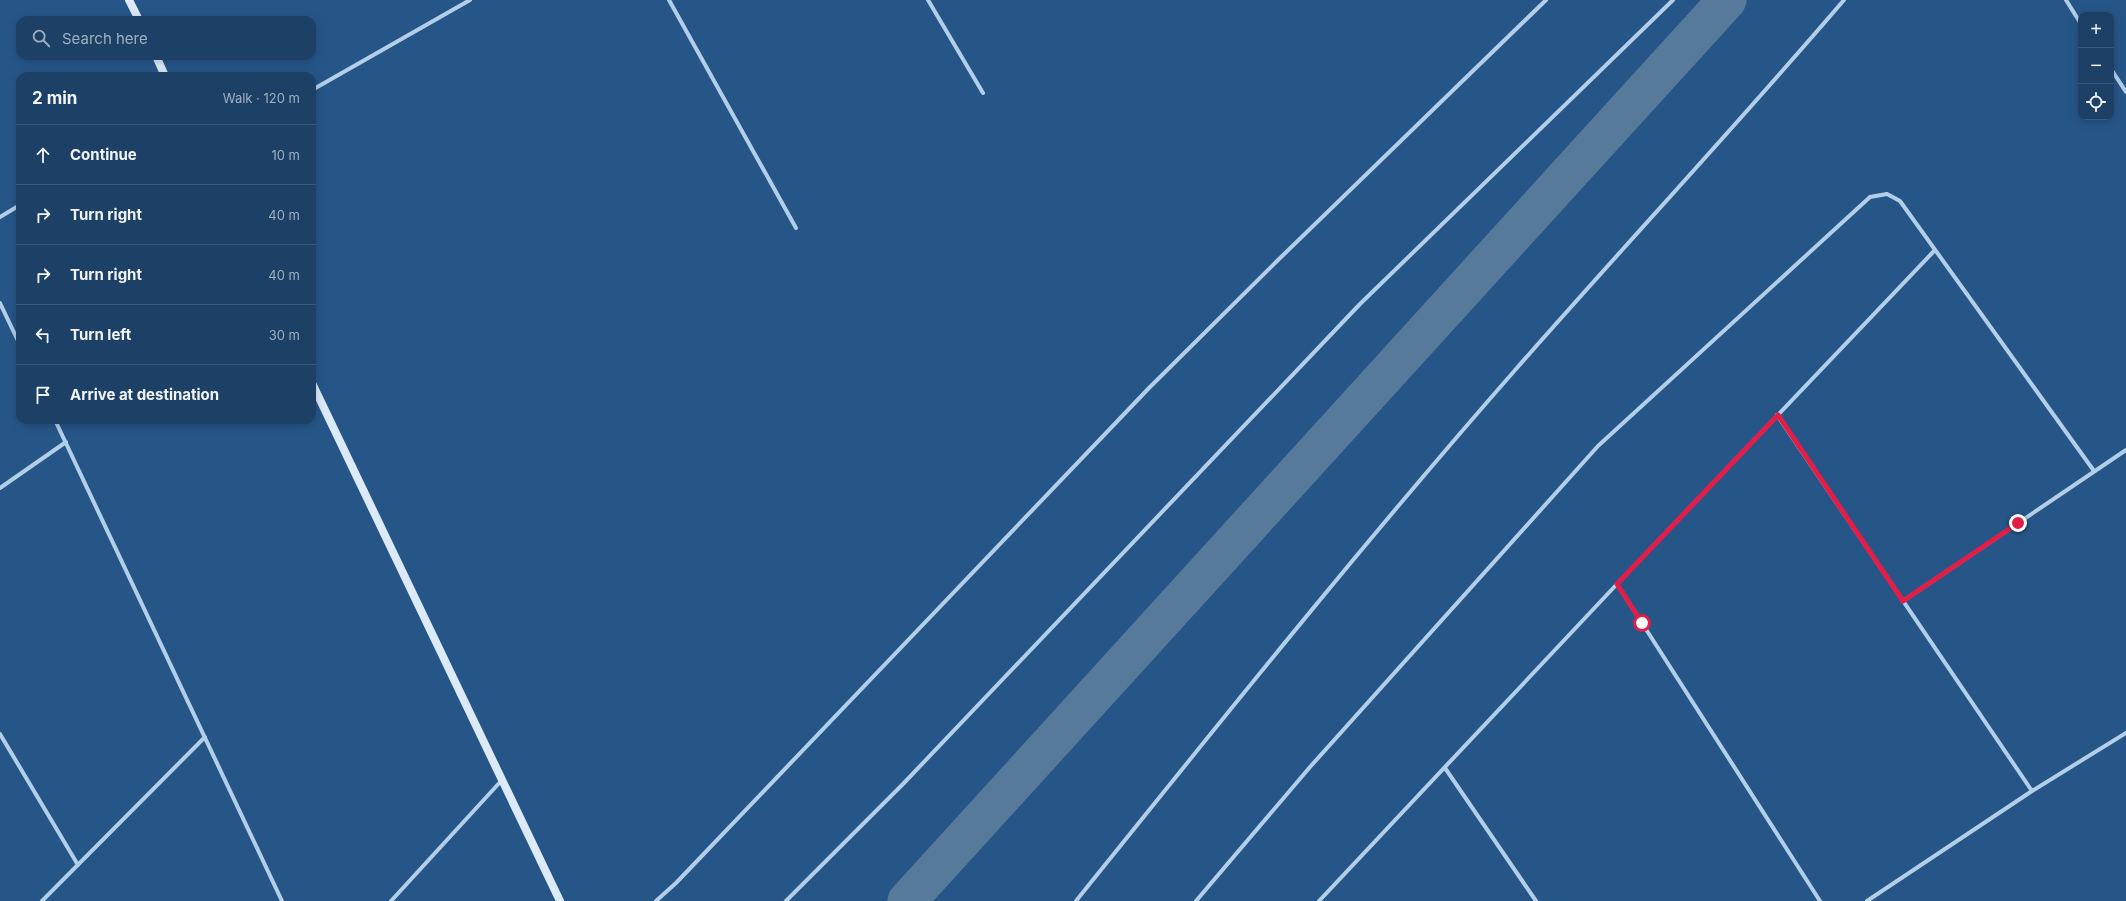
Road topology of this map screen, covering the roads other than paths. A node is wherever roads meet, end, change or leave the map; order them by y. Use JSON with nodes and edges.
{"nodes":[{"id":1,"x":129,"y":0,"type":"edge"},
{"id":2,"x":470,"y":0,"type":"edge"},
{"id":3,"x":669,"y":0,"type":"edge"},
{"id":4,"x":928,"y":0,"type":"edge"},
{"id":5,"x":1546,"y":0,"type":"edge"},
{"id":6,"x":1673,"y":0,"type":"edge"},
{"id":7,"x":1844,"y":0,"type":"edge"},
{"id":8,"x":2066,"y":0,"type":"edge"},
{"id":9,"x":137,"y":16,"type":"edge"},
{"id":10,"x":2078,"y":19,"type":"edge"},
{"id":11,"x":158,"y":60,"type":"edge"},
{"id":12,"x":163,"y":72,"type":"edge"},
{"id":13,"x":2114,"y":74,"type":"edge"},
{"id":14,"x":316,"y":88,"type":"edge"},
{"id":15,"x":2126,"y":92,"type":"edge"},
{"id":16,"x":983,"y":93,"type":"dead end"},
{"id":17,"x":16,"y":206,"type":"edge"},
{"id":18,"x":0,"y":216,"type":"edge"},
{"id":19,"x":796,"y":228,"type":"dead end"},
{"id":20,"x":1935,"y":250,"type":"junction"},
{"id":21,"x":0,"y":302,"type":"edge"},
{"id":22,"x":16,"y":336,"type":"edge"},
{"id":23,"x":316,"y":391,"type":"edge"},
{"id":24,"x":1778,"y":415,"type":"junction"},
{"id":25,"x":57,"y":424,"type":"edge"},
{"id":26,"x":66,"y":442,"type":"junction"},
{"id":27,"x":2126,"y":450,"type":"edge"},
{"id":28,"x":2094,"y":471,"type":"junction"},
{"id":29,"x":0,"y":488,"type":"edge"},
{"id":30,"x":1617,"y":584,"type":"junction"},
{"id":31,"x":1903,"y":601,"type":"junction"},
{"id":32,"x":2126,"y":733,"type":"edge"},
{"id":33,"x":0,"y":734,"type":"edge"},
{"id":34,"x":205,"y":737,"type":"junction"},
{"id":35,"x":1445,"y":768,"type":"junction"},
{"id":36,"x":502,"y":780,"type":"junction"},
{"id":37,"x":2032,"y":791,"type":"junction"},
{"id":38,"x":78,"y":865,"type":"junction"},
{"id":39,"x":42,"y":901,"type":"edge"},
{"id":40,"x":282,"y":901,"type":"edge"},
{"id":41,"x":391,"y":901,"type":"edge"},
{"id":42,"x":560,"y":901,"type":"edge"},
{"id":43,"x":656,"y":901,"type":"edge"},
{"id":44,"x":786,"y":901,"type":"edge"},
{"id":45,"x":1076,"y":901,"type":"edge"},
{"id":46,"x":1196,"y":901,"type":"edge"},
{"id":47,"x":1319,"y":901,"type":"edge"},
{"id":48,"x":1536,"y":901,"type":"edge"},
{"id":49,"x":1820,"y":901,"type":"edge"},
{"id":50,"x":1867,"y":901,"type":"edge"}],
"edges":[{"from":1,"to":9,"type":"street"},
{"from":2,"to":14,"type":"street"},
{"from":3,"to":19,"type":"street"},
{"from":4,"to":16,"type":"street"},
{"from":5,"to":43,"type":"street"},
{"from":6,"to":44,"type":"street"},
{"from":7,"to":45,"type":"street"},
{"from":8,"to":10,"type":"street"},
{"from":11,"to":12,"type":"street"},
{"from":13,"to":15,"type":"street"},
{"from":17,"to":18,"type":"street"},
{"from":20,"to":24,"type":"street"},
{"from":20,"to":28,"type":"street"},
{"from":20,"to":46,"type":"street"},
{"from":21,"to":22,"type":"street"},
{"from":23,"to":36,"type":"street"},
{"from":24,"to":30,"type":"street"},
{"from":24,"to":31,"type":"street"},
{"from":25,"to":26,"type":"street"},
{"from":26,"to":29,"type":"street"},
{"from":26,"to":34,"type":"street"},
{"from":27,"to":28,"type":"street"},
{"from":28,"to":31,"type":"street"},
{"from":30,"to":35,"type":"street"},
{"from":30,"to":49,"type":"street"},
{"from":31,"to":37,"type":"street"},
{"from":32,"to":37,"type":"street"},
{"from":33,"to":38,"type":"street"},
{"from":34,"to":38,"type":"street"},
{"from":34,"to":40,"type":"street"},
{"from":35,"to":47,"type":"street"},
{"from":35,"to":48,"type":"street"},
{"from":36,"to":41,"type":"street"},
{"from":36,"to":42,"type":"street"},
{"from":37,"to":50,"type":"street"},
{"from":38,"to":39,"type":"street"}]}
